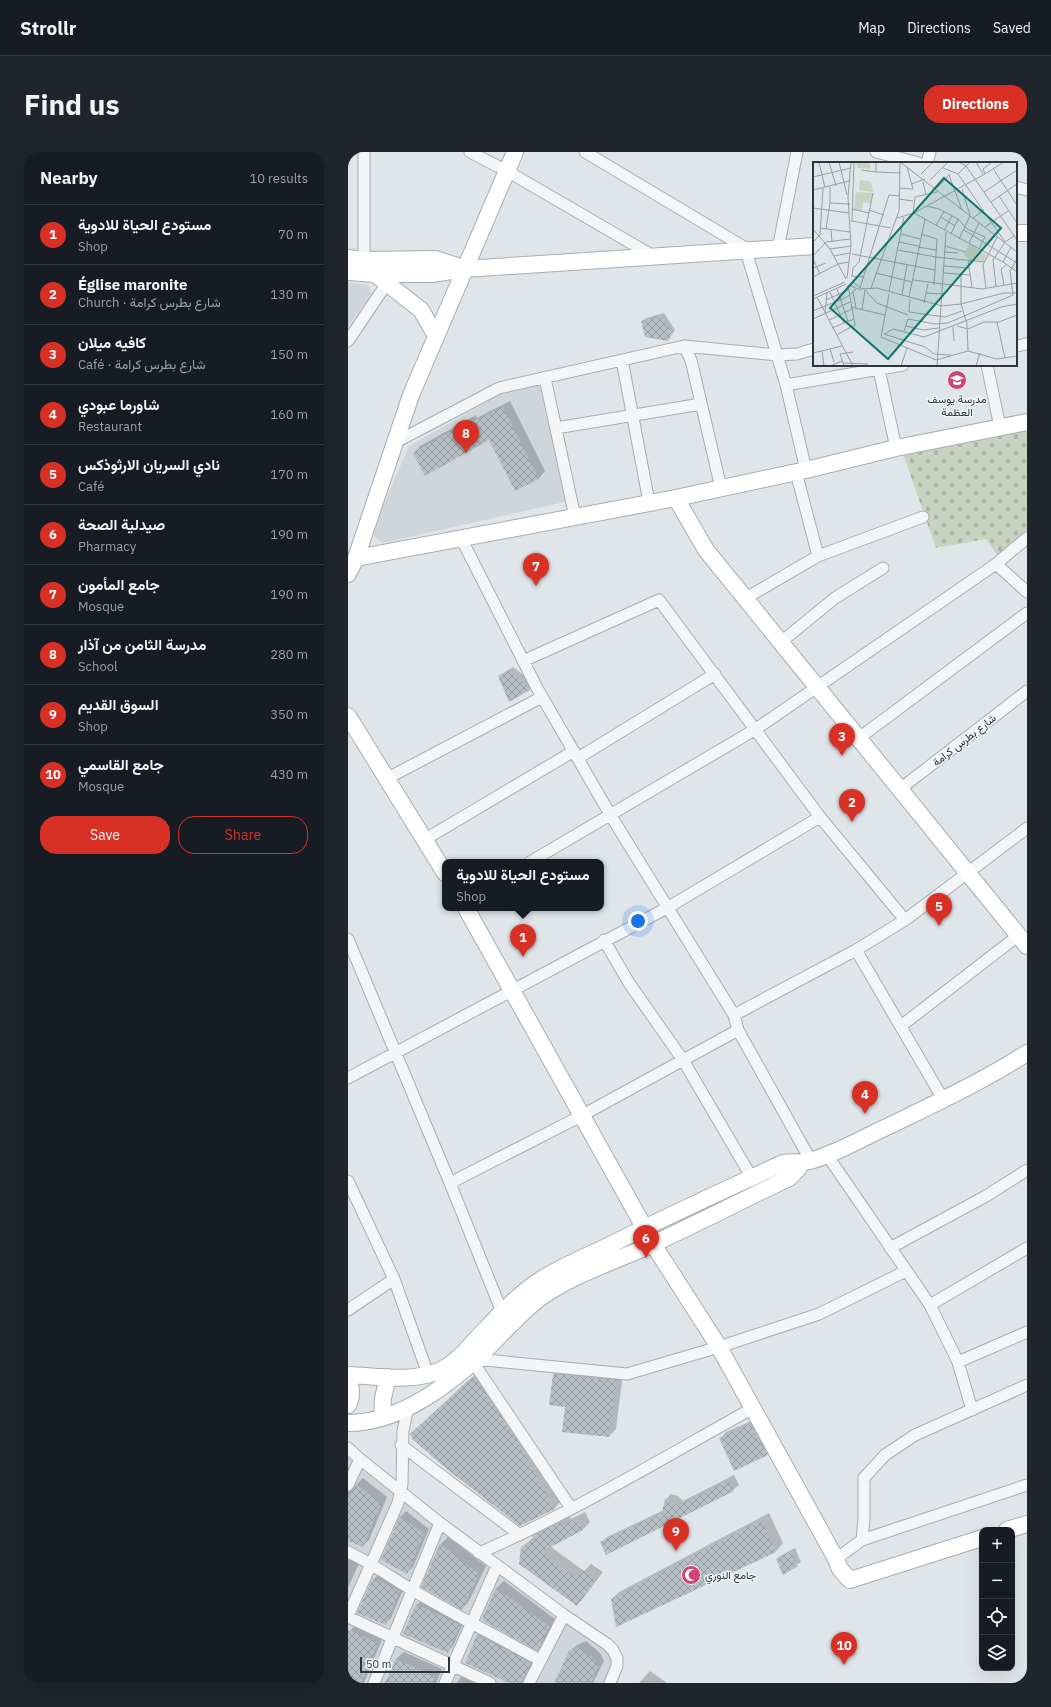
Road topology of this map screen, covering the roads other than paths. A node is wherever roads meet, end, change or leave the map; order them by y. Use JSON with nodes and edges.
{"nodes":[{"id":1,"x":364,"y":152,"type":"edge"},
{"id":2,"x":470,"y":152,"type":"edge"},
{"id":3,"x":515,"y":152,"type":"edge"},
{"id":4,"x":585,"y":152,"type":"edge"},
{"id":5,"x":797,"y":152,"type":"edge"},
{"id":6,"x":876,"y":152,"type":"edge"},
{"id":7,"x":930,"y":152,"type":"edge"},
{"id":8,"x":915,"y":162,"type":"edge"},
{"id":9,"x":927,"y":162,"type":"edge"},
{"id":10,"x":507,"y":171,"type":"junction"},
{"id":11,"x":1017,"y":187,"type":"edge"},
{"id":12,"x":1027,"y":190,"type":"edge"},
{"id":13,"x":813,"y":246,"type":"edge"},
{"id":14,"x":778,"y":249,"type":"junction"},
{"id":15,"x":748,"y":251,"type":"junction"},
{"id":16,"x":655,"y":257,"type":"junction"},
{"id":17,"x":356,"y":259,"type":"edge"},
{"id":18,"x":464,"y":269,"type":"junction"},
{"id":19,"x":348,"y":272,"type":"edge"},
{"id":20,"x":381,"y":279,"type":"junction"},
{"id":21,"x":436,"y":336,"type":"junction"},
{"id":22,"x":348,"y":341,"type":"edge"},
{"id":23,"x":1027,"y":344,"type":"edge"},
{"id":24,"x":684,"y":346,"type":"junction"},
{"id":25,"x":1017,"y":346,"type":"edge"},
{"id":26,"x":813,"y":349,"type":"edge"},
{"id":27,"x":777,"y":355,"type":"junction"},
{"id":28,"x":622,"y":360,"type":"junction"},
{"id":29,"x":891,"y":366,"type":"edge"},
{"id":30,"x":986,"y":366,"type":"edge"},
{"id":31,"x":879,"y":367,"type":"edge"},
{"id":32,"x":545,"y":378,"type":"junction"},
{"id":33,"x":786,"y":385,"type":"junction"},
{"id":34,"x":701,"y":404,"type":"junction"},
{"id":35,"x":633,"y":416,"type":"junction"},
{"id":36,"x":1027,"y":422,"type":"edge"},
{"id":37,"x":1000,"y":427,"type":"junction"},
{"id":38,"x":556,"y":428,"type":"junction"},
{"id":39,"x":396,"y":442,"type":"junction"},
{"id":40,"x":896,"y":448,"type":"junction"},
{"id":41,"x":801,"y":471,"type":"junction"},
{"id":42,"x":721,"y":488,"type":"junction"},
{"id":43,"x":676,"y":498,"type":"junction"},
{"id":44,"x":649,"y":502,"type":"junction"},
{"id":45,"x":574,"y":517,"type":"junction"},
{"id":46,"x":923,"y":517,"type":"dead end"},
{"id":47,"x":461,"y":538,"type":"junction"},
{"id":48,"x":1027,"y":538,"type":"edge"},
{"id":49,"x":818,"y":556,"type":"junction"},
{"id":50,"x":996,"y":564,"type":"junction"},
{"id":51,"x":350,"y":568,"type":"edge"},
{"id":52,"x":883,"y":568,"type":"dead end"},
{"id":53,"x":1027,"y":592,"type":"edge"},
{"id":54,"x":746,"y":598,"type":"junction"},
{"id":55,"x":1027,"y":613,"type":"edge"},
{"id":56,"x":781,"y":642,"type":"junction"},
{"id":57,"x":523,"y":662,"type":"junction"},
{"id":58,"x":715,"y":674,"type":"junction"},
{"id":59,"x":817,"y":687,"type":"junction"},
{"id":60,"x":542,"y":697,"type":"junction"},
{"id":61,"x":1025,"y":697,"type":"edge"},
{"id":62,"x":348,"y":716,"type":"edge"},
{"id":63,"x":756,"y":729,"type":"junction"},
{"id":64,"x":859,"y":738,"type":"junction"},
{"id":65,"x":576,"y":755,"type":"junction"},
{"id":66,"x":386,"y":779,"type":"junction"},
{"id":67,"x":900,"y":789,"type":"junction"},
{"id":68,"x":611,"y":816,"type":"junction"},
{"id":69,"x":820,"y":817,"type":"junction"},
{"id":70,"x":1027,"y":828,"type":"edge"},
{"id":71,"x":424,"y":840,"type":"junction"},
{"id":72,"x":535,"y":859,"type":"edge"},
{"id":73,"x":442,"y":868,"type":"edge"},
{"id":74,"x":968,"y":872,"type":"junction"},
{"id":75,"x":667,"y":908,"type":"junction"},
{"id":76,"x":468,"y":911,"type":"edge"},
{"id":77,"x":905,"y":920,"type":"junction"},
{"id":78,"x":348,"y":939,"type":"edge"},
{"id":79,"x":604,"y":940,"type":"junction"},
{"id":80,"x":1023,"y":941,"type":"edge"},
{"id":81,"x":856,"y":950,"type":"junction"},
{"id":82,"x":511,"y":990,"type":"junction"},
{"id":83,"x":734,"y":1015,"type":"junction"},
{"id":84,"x":901,"y":1026,"type":"junction"},
{"id":85,"x":738,"y":1030,"type":"junction"},
{"id":86,"x":396,"y":1052,"type":"junction"},
{"id":87,"x":1027,"y":1053,"type":"edge"},
{"id":88,"x":683,"y":1060,"type":"junction"},
{"id":89,"x":348,"y":1078,"type":"edge"},
{"id":90,"x":943,"y":1099,"type":"junction"},
{"id":91,"x":581,"y":1116,"type":"junction"},
{"id":92,"x":827,"y":1155,"type":"junction"},
{"id":93,"x":806,"y":1162,"type":"junction"},
{"id":94,"x":1027,"y":1170,"type":"edge"},
{"id":95,"x":752,"y":1178,"type":"junction"},
{"id":96,"x":348,"y":1181,"type":"edge"},
{"id":97,"x":450,"y":1183,"type":"junction"},
{"id":98,"x":644,"y":1227,"type":"junction"},
{"id":99,"x":653,"y":1244,"type":"junction"},
{"id":100,"x":890,"y":1248,"type":"junction"},
{"id":101,"x":1027,"y":1248,"type":"edge"},
{"id":102,"x":906,"y":1271,"type":"junction"},
{"id":103,"x":394,"y":1279,"type":"junction"},
{"id":104,"x":930,"y":1305,"type":"junction"},
{"id":105,"x":348,"y":1310,"type":"edge"},
{"id":106,"x":502,"y":1312,"type":"junction"},
{"id":107,"x":1027,"y":1332,"type":"edge"},
{"id":108,"x":719,"y":1347,"type":"junction"},
{"id":109,"x":474,"y":1360,"type":"junction"},
{"id":110,"x":958,"y":1362,"type":"junction"},
{"id":111,"x":428,"y":1374,"type":"junction"},
{"id":112,"x":348,"y":1376,"type":"edge"},
{"id":113,"x":388,"y":1377,"type":"junction"},
{"id":114,"x":1027,"y":1385,"type":"edge"},
{"id":115,"x":348,"y":1405,"type":"edge"},
{"id":116,"x":408,"y":1408,"type":"junction"},
{"id":117,"x":753,"y":1408,"type":"junction"},
{"id":118,"x":972,"y":1410,"type":"junction"},
{"id":119,"x":382,"y":1418,"type":"junction"},
{"id":120,"x":348,"y":1424,"type":"edge"},
{"id":121,"x":401,"y":1444,"type":"junction"},
{"id":122,"x":348,"y":1448,"type":"edge"},
{"id":123,"x":360,"y":1459,"type":"junction"},
{"id":124,"x":348,"y":1485,"type":"edge"},
{"id":125,"x":1027,"y":1485,"type":"edge"},
{"id":126,"x":401,"y":1493,"type":"junction"},
{"id":127,"x":571,"y":1508,"type":"junction"},
{"id":128,"x":440,"y":1523,"type":"junction"},
{"id":129,"x":1027,"y":1524,"type":"edge"},
{"id":130,"x":1015,"y":1528,"type":"edge"},
{"id":131,"x":520,"y":1535,"type":"junction"},
{"id":132,"x":979,"y":1539,"type":"edge"},
{"id":133,"x":862,"y":1540,"type":"junction"},
{"id":134,"x":348,"y":1552,"type":"edge"},
{"id":135,"x":479,"y":1552,"type":"junction"},
{"id":136,"x":836,"y":1559,"type":"junction"},
{"id":137,"x":372,"y":1564,"type":"junction"},
{"id":138,"x":497,"y":1566,"type":"junction"},
{"id":139,"x":412,"y":1590,"type":"junction"},
{"id":140,"x":564,"y":1615,"type":"junction"},
{"id":141,"x":348,"y":1616,"type":"edge"},
{"id":142,"x":470,"y":1623,"type":"junction"},
{"id":143,"x":392,"y":1639,"type":"junction"},
{"id":144,"x":540,"y":1660,"type":"junction"},
{"id":145,"x":452,"y":1666,"type":"junction"},
{"id":146,"x":374,"y":1683,"type":"edge"},
{"id":147,"x":445,"y":1683,"type":"edge"},
{"id":148,"x":490,"y":1683,"type":"edge"},
{"id":149,"x":529,"y":1683,"type":"edge"},
{"id":150,"x":610,"y":1683,"type":"edge"}],
"edges":[{"from":1,"to":17,"type":"street"},
{"from":2,"to":10,"type":"street"},
{"from":3,"to":10,"type":"main road"},
{"from":4,"to":15,"type":"street"},
{"from":5,"to":14,"type":"street"},
{"from":6,"to":8,"type":"street"},
{"from":7,"to":9,"type":"street"},
{"from":10,"to":16,"type":"street"},
{"from":10,"to":18,"type":"main road"},
{"from":11,"to":12,"type":"street"},
{"from":13,"to":14,"type":"main road"},
{"from":14,"to":15,"type":"main road"},
{"from":15,"to":16,"type":"main road"},
{"from":15,"to":27,"type":"street"},
{"from":16,"to":18,"type":"main road"},
{"from":17,"to":18,"type":"main road"},
{"from":18,"to":20,"type":"main road"},
{"from":18,"to":21,"type":"main road"},
{"from":19,"to":20,"type":"main road"},
{"from":20,"to":21,"type":"main road"},
{"from":20,"to":22,"type":"street"},
{"from":21,"to":39,"type":"main road"},
{"from":23,"to":25,"type":"street"},
{"from":24,"to":27,"type":"street"},
{"from":24,"to":28,"type":"street"},
{"from":24,"to":34,"type":"street"},
{"from":26,"to":27,"type":"street"},
{"from":27,"to":33,"type":"street"},
{"from":28,"to":32,"type":"street"},
{"from":28,"to":35,"type":"street"},
{"from":29,"to":31,"type":"street"},
{"from":30,"to":37,"type":"street"},
{"from":31,"to":33,"type":"street"},
{"from":31,"to":40,"type":"street"},
{"from":32,"to":38,"type":"street"},
{"from":32,"to":39,"type":"street"},
{"from":33,"to":41,"type":"street"},
{"from":34,"to":35,"type":"street"},
{"from":34,"to":42,"type":"street"},
{"from":35,"to":38,"type":"street"},
{"from":35,"to":44,"type":"street"},
{"from":36,"to":37,"type":"main road"},
{"from":37,"to":40,"type":"main road"},
{"from":38,"to":45,"type":"street"},
{"from":39,"to":51,"type":"main road"},
{"from":40,"to":41,"type":"main road"},
{"from":41,"to":42,"type":"main road"},
{"from":41,"to":49,"type":"street"},
{"from":42,"to":43,"type":"main road"},
{"from":43,"to":44,"type":"main road"},
{"from":43,"to":54,"type":"main road"},
{"from":44,"to":45,"type":"main road"},
{"from":45,"to":47,"type":"main road"},
{"from":46,"to":49,"type":"street"},
{"from":47,"to":51,"type":"main road"},
{"from":47,"to":57,"type":"street"},
{"from":48,"to":50,"type":"street"},
{"from":49,"to":54,"type":"street"},
{"from":50,"to":53,"type":"street"},
{"from":50,"to":59,"type":"street"},
{"from":52,"to":56,"type":"street"},
{"from":54,"to":56,"type":"main road"},
{"from":55,"to":64,"type":"street"},
{"from":56,"to":59,"type":"main road"},
{"from":57,"to":58,"type":"street"},
{"from":57,"to":60,"type":"street"},
{"from":58,"to":63,"type":"street"},
{"from":58,"to":65,"type":"street"},
{"from":59,"to":63,"type":"street"},
{"from":59,"to":64,"type":"main road"},
{"from":60,"to":65,"type":"street"},
{"from":60,"to":66,"type":"street"},
{"from":61,"to":67,"type":"street","name":"شارع بطرس كرامة"},
{"from":62,"to":66,"type":"main road"},
{"from":63,"to":68,"type":"street"},
{"from":63,"to":69,"type":"street"},
{"from":64,"to":67,"type":"main road"},
{"from":65,"to":68,"type":"street"},
{"from":65,"to":71,"type":"street"},
{"from":66,"to":71,"type":"main road"},
{"from":67,"to":74,"type":"main road"},
{"from":68,"to":72,"type":"street"},
{"from":68,"to":75,"type":"street"},
{"from":69,"to":75,"type":"street"},
{"from":69,"to":77,"type":"street"},
{"from":70,"to":74,"type":"street"},
{"from":71,"to":73,"type":"main road"},
{"from":74,"to":77,"type":"street"},
{"from":74,"to":80,"type":"main road"},
{"from":75,"to":79,"type":"street"},
{"from":75,"to":83,"type":"street"},
{"from":76,"to":82,"type":"main road"},
{"from":77,"to":81,"type":"street"},
{"from":78,"to":86,"type":"street"},
{"from":79,"to":82,"type":"street"},
{"from":79,"to":88,"type":"street"},
{"from":80,"to":84,"type":"street"},
{"from":81,"to":83,"type":"street"},
{"from":81,"to":84,"type":"street"},
{"from":82,"to":86,"type":"street"},
{"from":82,"to":91,"type":"main road"},
{"from":83,"to":85,"type":"street"},
{"from":84,"to":90,"type":"street"},
{"from":85,"to":88,"type":"street"},
{"from":85,"to":93,"type":"street"},
{"from":86,"to":89,"type":"street"},
{"from":86,"to":97,"type":"street"},
{"from":87,"to":90,"type":"main road"},
{"from":88,"to":91,"type":"street"},
{"from":88,"to":95,"type":"street"},
{"from":90,"to":92,"type":"main road"},
{"from":91,"to":97,"type":"street"},
{"from":91,"to":98,"type":"main road"},
{"from":92,"to":93,"type":"main road"},
{"from":92,"to":100,"type":"street"},
{"from":93,"to":95,"type":"main road"},
{"from":93,"to":99,"type":"main road"},
{"from":94,"to":100,"type":"street"},
{"from":95,"to":98,"type":"main road"},
{"from":96,"to":103,"type":"street"},
{"from":97,"to":106,"type":"street"},
{"from":98,"to":106,"type":"main road"},
{"from":99,"to":108,"type":"main road"},
{"from":99,"to":109,"type":"main road"},
{"from":100,"to":102,"type":"street"},
{"from":101,"to":104,"type":"street"},
{"from":102,"to":104,"type":"street"},
{"from":102,"to":108,"type":"street"},
{"from":103,"to":105,"type":"street"},
{"from":103,"to":111,"type":"street"},
{"from":104,"to":110,"type":"street"},
{"from":106,"to":111,"type":"main road"},
{"from":107,"to":110,"type":"street"},
{"from":108,"to":109,"type":"street"},
{"from":108,"to":117,"type":"main road"},
{"from":109,"to":116,"type":"main road"},
{"from":109,"to":127,"type":"street"},
{"from":110,"to":118,"type":"street"},
{"from":111,"to":113,"type":"main road"},
{"from":112,"to":113,"type":"main road"},
{"from":112,"to":115,"type":"main road"},
{"from":113,"to":119,"type":"main road"},
{"from":114,"to":118,"type":"street"},
{"from":116,"to":119,"type":"main road"},
{"from":116,"to":121,"type":"street"},
{"from":117,"to":127,"type":"street"},
{"from":117,"to":136,"type":"main road"},
{"from":118,"to":133,"type":"street"},
{"from":119,"to":120,"type":"main road"},
{"from":121,"to":126,"type":"street"},
{"from":121,"to":131,"type":"street"},
{"from":122,"to":123,"type":"street"},
{"from":123,"to":124,"type":"street"},
{"from":123,"to":126,"type":"street"},
{"from":125,"to":133,"type":"street"},
{"from":126,"to":128,"type":"street"},
{"from":126,"to":137,"type":"street"},
{"from":127,"to":131,"type":"street"},
{"from":128,"to":135,"type":"street"},
{"from":128,"to":139,"type":"street"},
{"from":129,"to":130,"type":"main road"},
{"from":131,"to":135,"type":"street"},
{"from":132,"to":136,"type":"main road"},
{"from":133,"to":136,"type":"street"},
{"from":134,"to":137,"type":"street"},
{"from":135,"to":138,"type":"street"},
{"from":137,"to":139,"type":"street"},
{"from":137,"to":141,"type":"street"},
{"from":138,"to":140,"type":"street"},
{"from":138,"to":142,"type":"street"},
{"from":139,"to":142,"type":"street"},
{"from":139,"to":143,"type":"street"},
{"from":140,"to":144,"type":"street"},
{"from":140,"to":150,"type":"street"},
{"from":141,"to":143,"type":"street"},
{"from":142,"to":144,"type":"street"},
{"from":142,"to":145,"type":"street"},
{"from":143,"to":145,"type":"street"},
{"from":143,"to":146,"type":"street"},
{"from":144,"to":149,"type":"street"},
{"from":145,"to":147,"type":"street"},
{"from":145,"to":148,"type":"street"}]}
